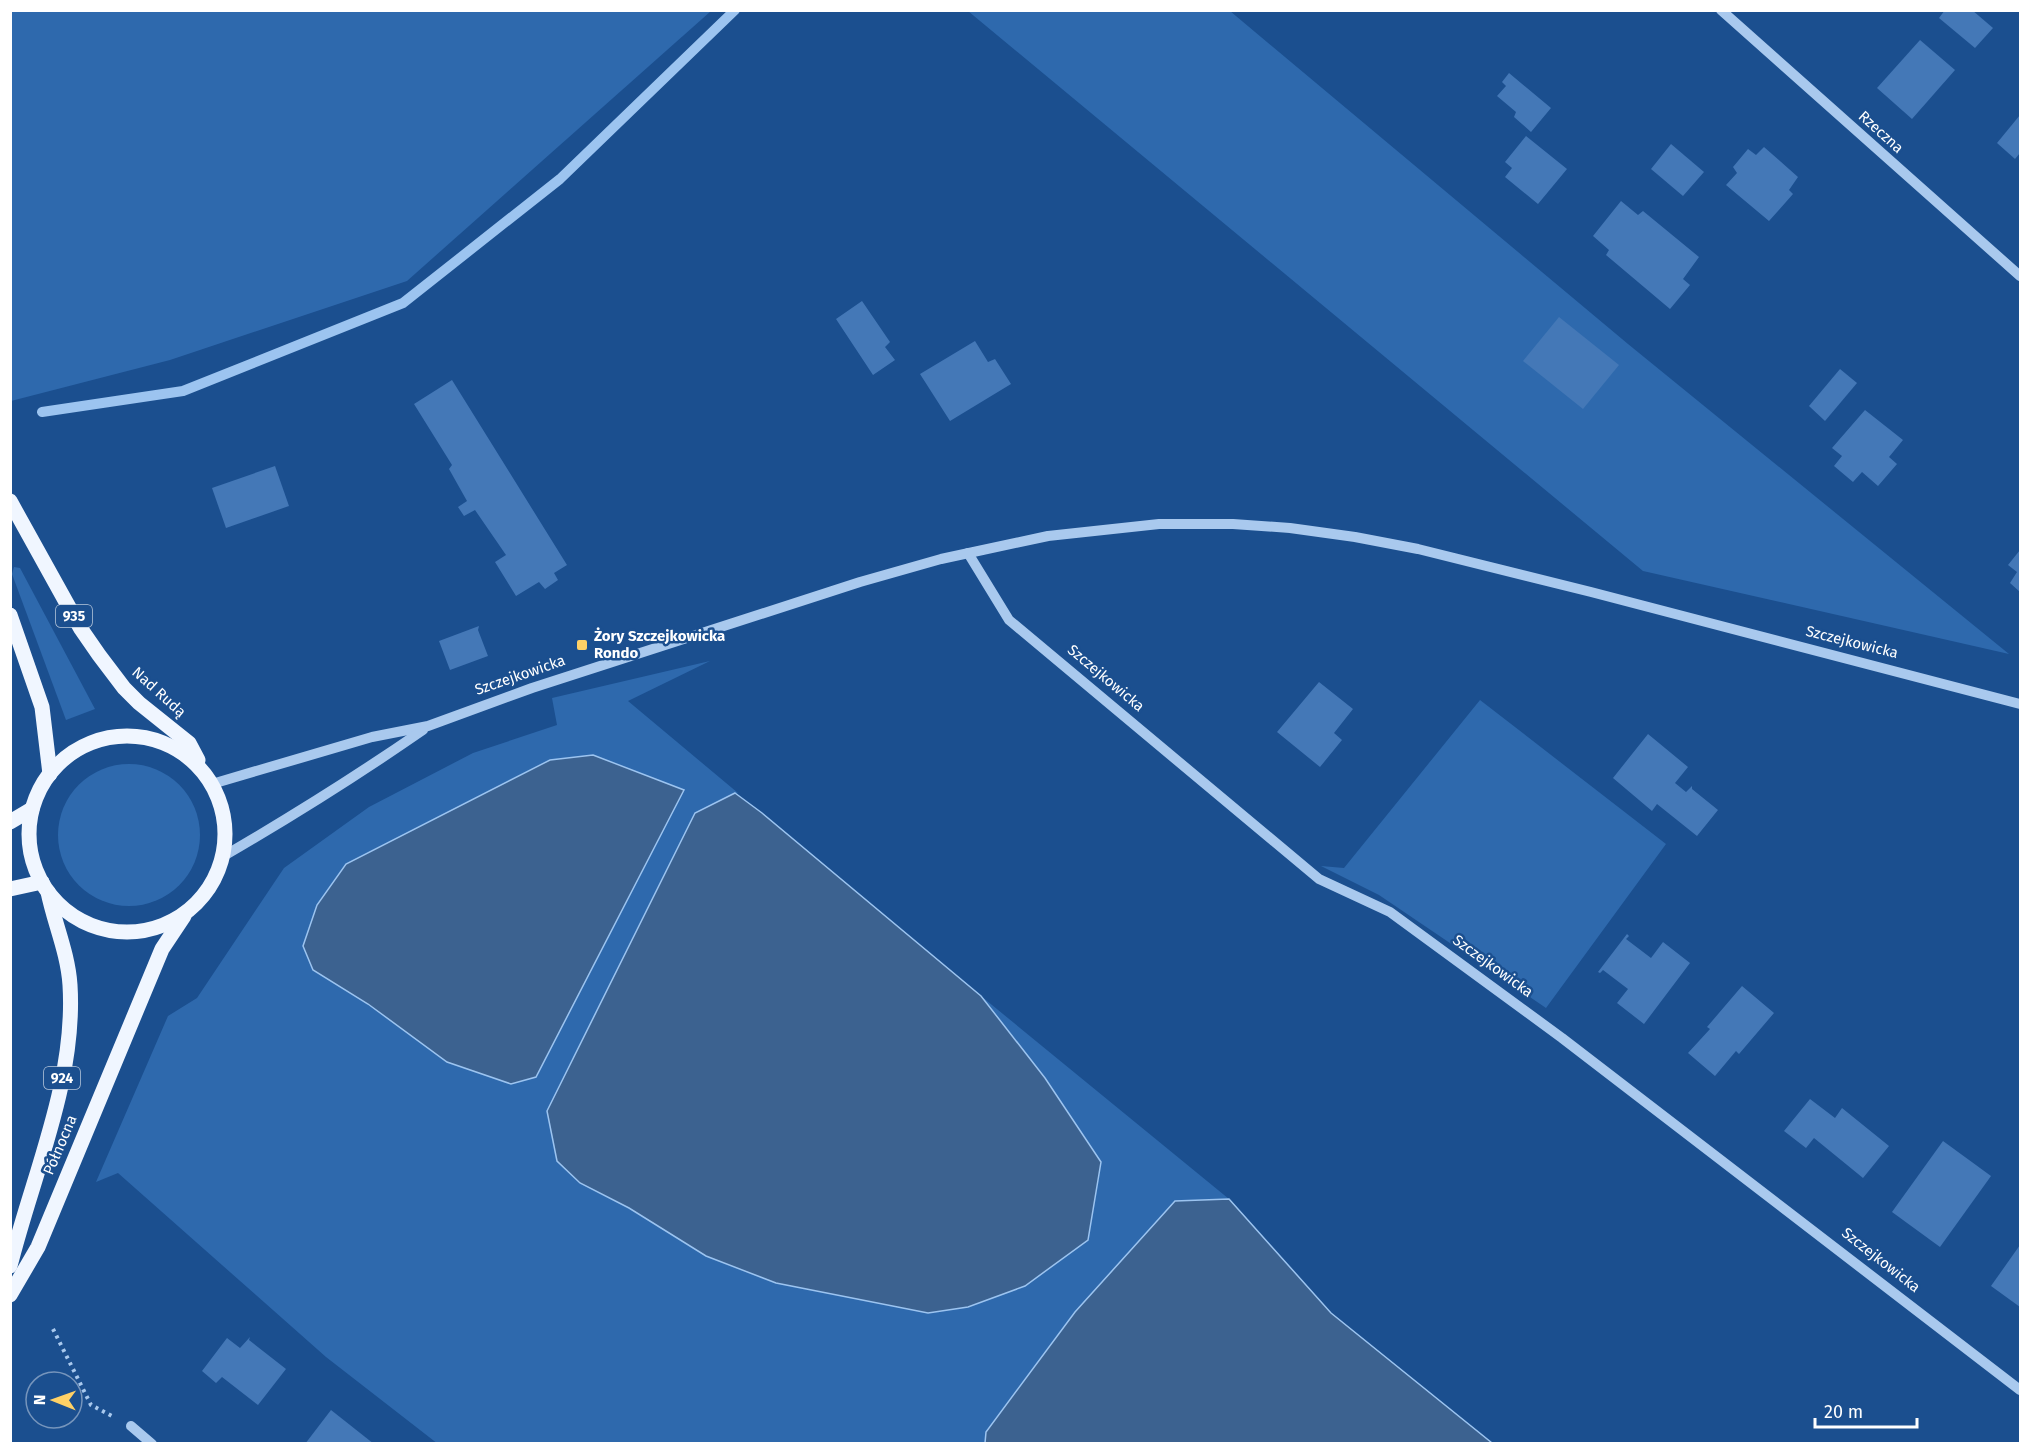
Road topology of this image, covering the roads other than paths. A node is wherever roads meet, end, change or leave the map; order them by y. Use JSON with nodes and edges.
{"nodes":[{"id":1,"x":1721,"y":10,"type":"edge"},
{"id":2,"x":2020,"y":276,"type":"edge"},
{"id":3,"x":10,"y":501,"type":"edge"},
{"id":4,"x":968,"y":553,"type":"junction"},
{"id":5,"x":10,"y":615,"type":"edge"},
{"id":6,"x":2020,"y":704,"type":"edge"},
{"id":7,"x":428,"y":726,"type":"junction"},
{"id":8,"x":50,"y":774,"type":"junction"},
{"id":9,"x":212,"y":784,"type":"junction"},
{"id":10,"x":32,"y":809,"type":"junction"},
{"id":11,"x":10,"y":822,"type":"edge"},
{"id":12,"x":222,"y":857,"type":"junction"},
{"id":13,"x":45,"y":887,"type":"junction"},
{"id":14,"x":10,"y":888,"type":"edge"},
{"id":15,"x":187,"y":911,"type":"junction"},
{"id":16,"x":10,"y":1266,"type":"edge"},
{"id":17,"x":10,"y":1295,"type":"edge"},
{"id":18,"x":2020,"y":1390,"type":"edge"},
{"id":19,"x":131,"y":1426,"type":"road end"},
{"id":20,"x":152,"y":1443,"type":"edge"}],
"edges":[{"from":1,"to":2,"type":"street","name":"Rzeczna"},
{"from":3,"to":9,"type":"main road","name":"Nad Rudą","number":"935"},
{"from":4,"to":6,"type":"street","name":"Szczejkowicka"},
{"from":4,"to":7,"type":"street","name":"Szczejkowicka"},
{"from":4,"to":18,"type":"street","name":"Szczejkowicka"},
{"from":5,"to":8,"type":"main road"},
{"from":7,"to":9,"type":"street","name":"Szczejkowicka"},
{"from":7,"to":12,"type":"street","name":"Szczejkowicka"},
{"from":8,"to":9,"type":"main road","number":"924"},
{"from":8,"to":10,"type":"main road","number":"924"},
{"from":9,"to":12,"type":"main road","number":"924"},
{"from":10,"to":11,"type":"main road"},
{"from":10,"to":13,"type":"main road","number":"924"},
{"from":12,"to":15,"type":"main road","number":"924"},
{"from":13,"to":14,"type":"main road"},
{"from":13,"to":15,"type":"main road","number":"924"},
{"from":13,"to":16,"type":"main road","name":"Północna","number":"924"},
{"from":15,"to":17,"type":"main road","name":"Północna","number":"924"},
{"from":19,"to":20,"type":"street"}]}
